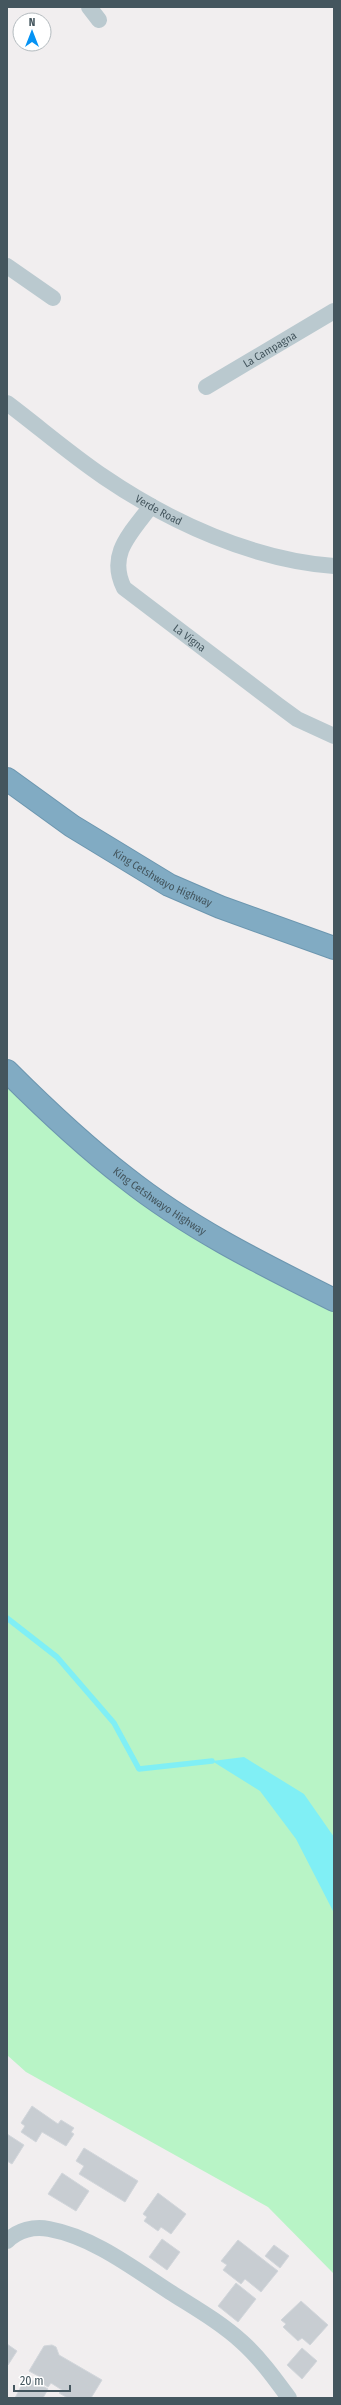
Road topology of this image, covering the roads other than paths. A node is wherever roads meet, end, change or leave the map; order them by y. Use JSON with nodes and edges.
{"nodes":[{"id":1,"x":89,"y":7,"type":"edge"},
{"id":2,"x":99,"y":20,"type":"dead end"},
{"id":3,"x":7,"y":266,"type":"edge"},
{"id":4,"x":53,"y":298,"type":"dead end"},
{"id":5,"x":334,"y":311,"type":"edge"},
{"id":6,"x":206,"y":387,"type":"dead end"},
{"id":7,"x":7,"y":403,"type":"edge"},
{"id":8,"x":151,"y":506,"type":"junction"},
{"id":9,"x":334,"y":566,"type":"edge"},
{"id":10,"x":334,"y":736,"type":"edge"},
{"id":11,"x":7,"y":779,"type":"edge"},
{"id":12,"x":334,"y":948,"type":"edge"},
{"id":13,"x":7,"y":1071,"type":"edge"},
{"id":14,"x":334,"y":1300,"type":"edge"},
{"id":15,"x":7,"y":2241,"type":"edge"},
{"id":16,"x":289,"y":2398,"type":"edge"}],
"edges":[{"from":1,"to":2,"type":"street"},
{"from":3,"to":4,"type":"street"},
{"from":5,"to":6,"type":"street","name":"La Campagna"},
{"from":7,"to":8,"type":"street","name":"Verde Road"},
{"from":8,"to":9,"type":"street","name":"Verde Road"},
{"from":8,"to":10,"type":"street","name":"La Vigna"},
{"from":11,"to":12,"type":"highway","name":"King Cetshwayo Highway"},
{"from":13,"to":14,"type":"highway","name":"King Cetshwayo Highway"},
{"from":15,"to":16,"type":"street"}]}
